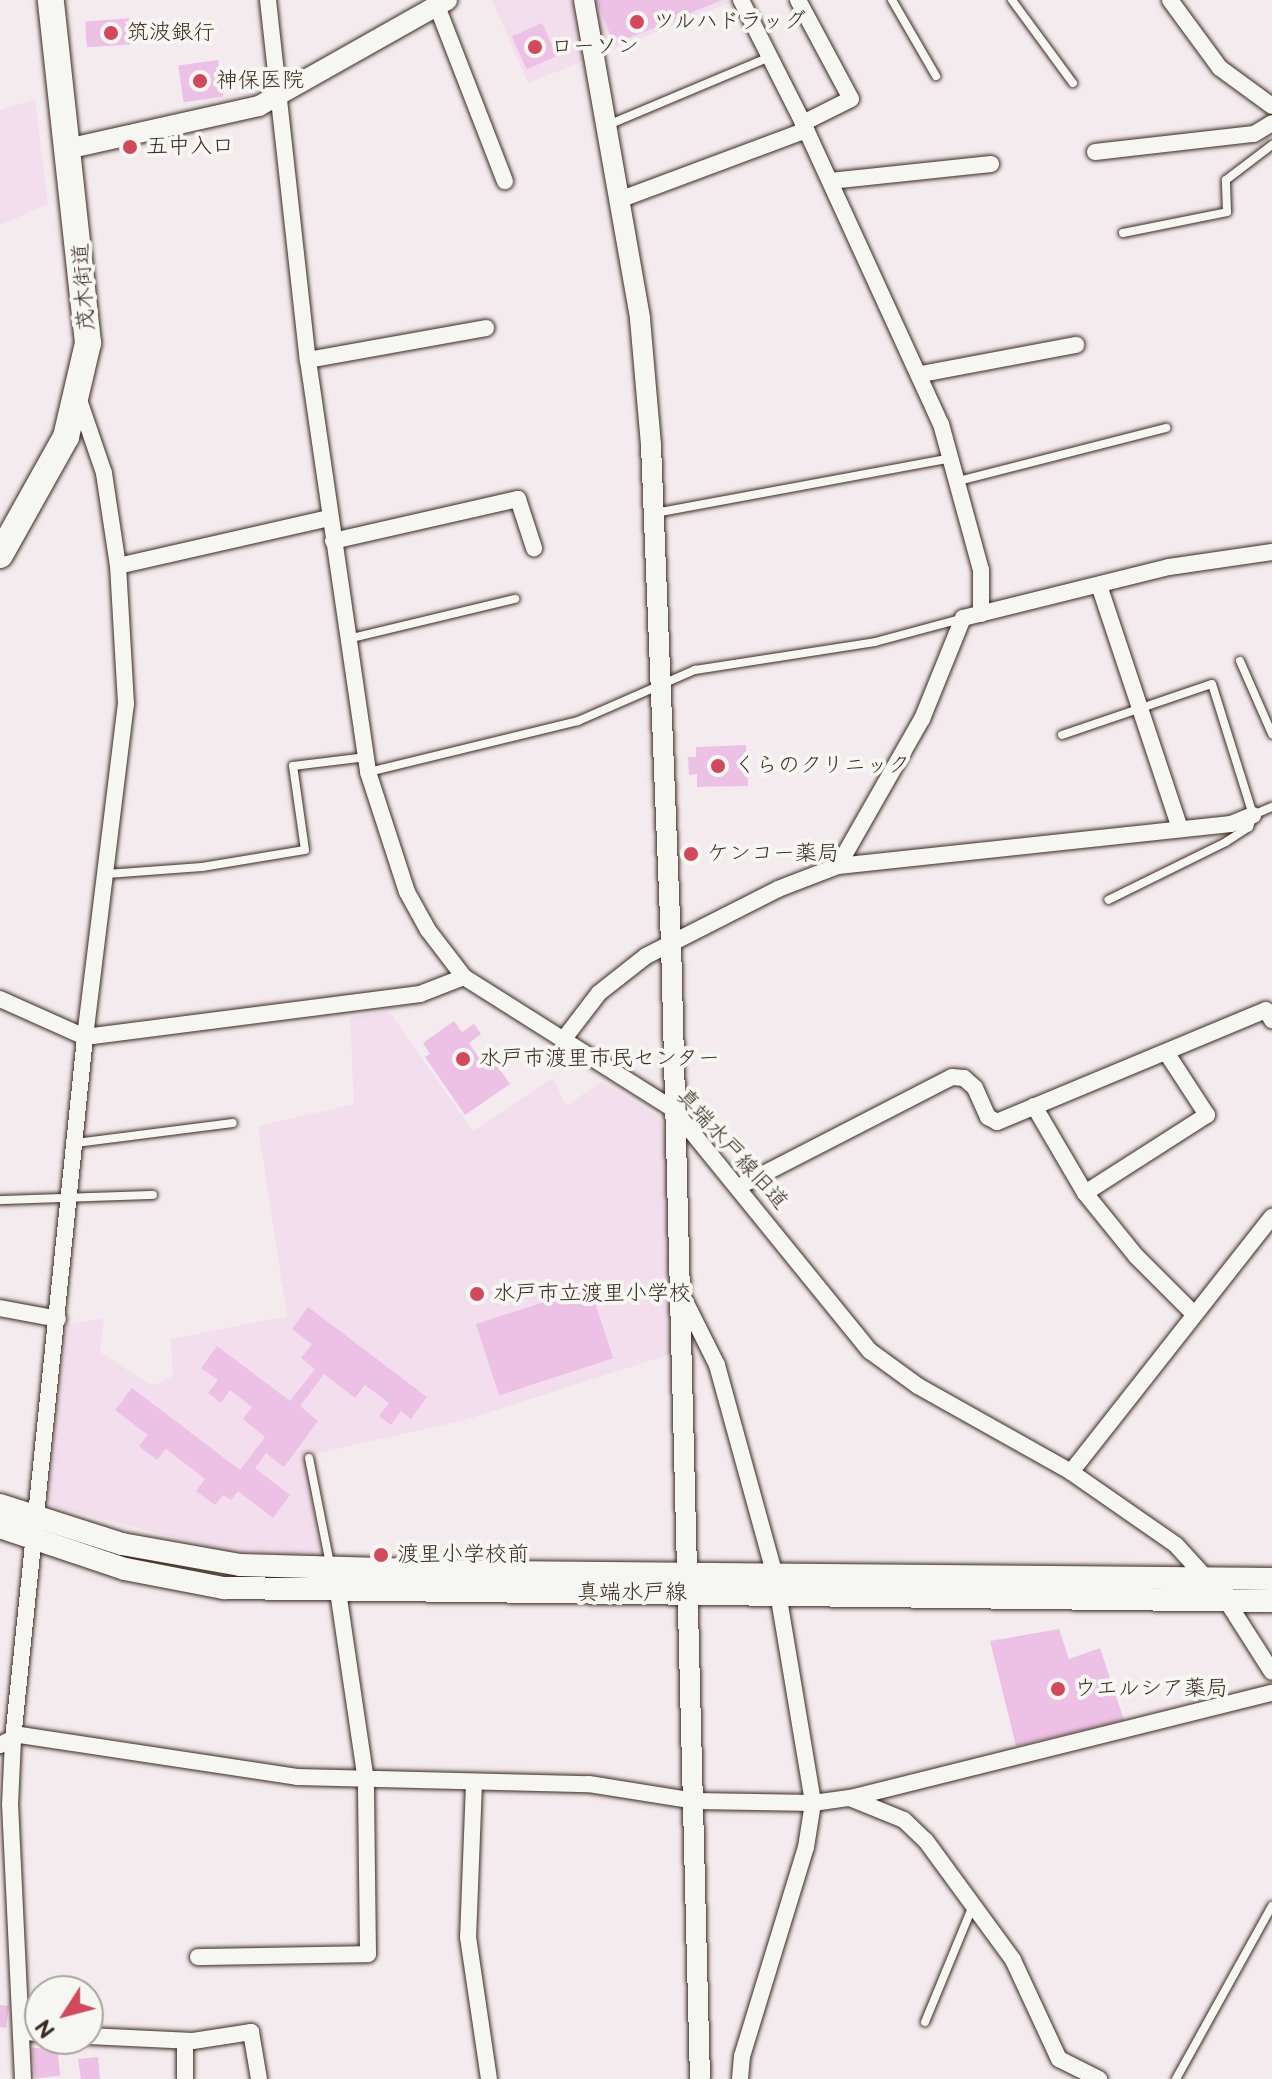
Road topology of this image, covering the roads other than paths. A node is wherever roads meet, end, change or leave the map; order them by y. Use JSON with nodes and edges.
{"nodes":[{"id":1,"x":51,"y":0,"type":"edge"},
{"id":2,"x":268,"y":0,"type":"edge"},
{"id":3,"x":584,"y":0,"type":"edge"},
{"id":4,"x":741,"y":0,"type":"edge"},
{"id":5,"x":798,"y":0,"type":"edge"},
{"id":6,"x":892,"y":0,"type":"edge"},
{"id":7,"x":1012,"y":0,"type":"edge"},
{"id":8,"x":1170,"y":0,"type":"edge"},
{"id":9,"x":442,"y":3,"type":"edge"},
{"id":10,"x":770,"y":57,"type":"junction"},
{"id":11,"x":936,"y":76,"type":"dead end"},
{"id":12,"x":1073,"y":83,"type":"dead end"},
{"id":13,"x":279,"y":96,"type":"junction"},
{"id":14,"x":1272,"y":106,"type":"edge"},
{"id":15,"x":1272,"y":123,"type":"edge"},
{"id":16,"x":607,"y":126,"type":"junction"},
{"id":17,"x":804,"y":126,"type":"junction"},
{"id":18,"x":1272,"y":145,"type":"edge"},
{"id":19,"x":71,"y":148,"type":"junction"},
{"id":20,"x":1095,"y":152,"type":"dead end"},
{"id":21,"x":991,"y":164,"type":"dead end"},
{"id":22,"x":505,"y":181,"type":"dead end"},
{"id":23,"x":830,"y":181,"type":"junction"},
{"id":24,"x":619,"y":200,"type":"junction"},
{"id":25,"x":1123,"y":233,"type":"dead end"},
{"id":26,"x":486,"y":328,"type":"dead end"},
{"id":27,"x":1076,"y":345,"type":"dead end"},
{"id":28,"x":308,"y":360,"type":"junction"},
{"id":29,"x":922,"y":374,"type":"junction"},
{"id":30,"x":79,"y":400,"type":"junction"},
{"id":31,"x":1166,"y":428,"type":"dead end"},
{"id":32,"x":952,"y":458,"type":"junction"},
{"id":33,"x":959,"y":481,"type":"junction"},
{"id":34,"x":654,"y":513,"type":"junction"},
{"id":35,"x":330,"y":518,"type":"junction"},
{"id":36,"x":333,"y":541,"type":"junction"},
{"id":37,"x":534,"y":548,"type":"dead end"},
{"id":38,"x":1272,"y":552,"type":"edge"},
{"id":39,"x":0,"y":555,"type":"edge"},
{"id":40,"x":118,"y":566,"type":"junction"},
{"id":41,"x":1099,"y":585,"type":"junction"},
{"id":42,"x":515,"y":599,"type":"dead end"},
{"id":43,"x":981,"y":614,"type":"junction"},
{"id":44,"x":963,"y":618,"type":"junction"},
{"id":45,"x":347,"y":640,"type":"junction"},
{"id":46,"x":1240,"y":661,"type":"dead end"},
{"id":47,"x":662,"y":681,"type":"junction"},
{"id":48,"x":1137,"y":707,"type":"junction"},
{"id":49,"x":1272,"y":734,"type":"edge"},
{"id":50,"x":1062,"y":735,"type":"dead end"},
{"id":51,"x":367,"y":764,"type":"junction"},
{"id":52,"x":1272,"y":807,"type":"edge"},
{"id":53,"x":1253,"y":815,"type":"junction"},
{"id":54,"x":1180,"y":829,"type":"junction"},
{"id":55,"x":838,"y":866,"type":"junction"},
{"id":56,"x":107,"y":874,"type":"junction"},
{"id":57,"x":1108,"y":900,"type":"dead end"},
{"id":58,"x":671,"y":942,"type":"junction"},
{"id":59,"x":464,"y":977,"type":"junction"},
{"id":60,"x":0,"y":999,"type":"edge"},
{"id":61,"x":1270,"y":1013,"type":"edge"},
{"id":62,"x":85,"y":1037,"type":"junction"},
{"id":63,"x":563,"y":1040,"type":"junction"},
{"id":64,"x":1166,"y":1052,"type":"junction"},
{"id":65,"x":1034,"y":1106,"type":"junction"},
{"id":66,"x":674,"y":1110,"type":"junction"},
{"id":67,"x":233,"y":1123,"type":"dead end"},
{"id":68,"x":76,"y":1143,"type":"junction"},
{"id":69,"x":740,"y":1186,"type":"junction"},
{"id":70,"x":1085,"y":1193,"type":"junction"},
{"id":71,"x":153,"y":1195,"type":"dead end"},
{"id":72,"x":0,"y":1200,"type":"edge"},
{"id":73,"x":68,"y":1201,"type":"junction"},
{"id":74,"x":1272,"y":1217,"type":"edge"},
{"id":75,"x":680,"y":1290,"type":"junction"},
{"id":76,"x":0,"y":1308,"type":"edge"},
{"id":77,"x":1194,"y":1314,"type":"junction"},
{"id":78,"x":58,"y":1319,"type":"junction"},
{"id":79,"x":309,"y":1458,"type":"dead end"},
{"id":80,"x":1071,"y":1472,"type":"junction"},
{"id":81,"x":0,"y":1505,"type":"edge"},
{"id":82,"x":0,"y":1527,"type":"edge"},
{"id":83,"x":36,"y":1530,"type":"junction"},
{"id":84,"x":331,"y":1569,"type":"junction"},
{"id":85,"x":1207,"y":1578,"type":"junction"},
{"id":86,"x":1272,"y":1579,"type":"edge"},
{"id":87,"x":687,"y":1584,"type":"junction"},
{"id":88,"x":776,"y":1585,"type":"junction"},
{"id":89,"x":338,"y":1592,"type":"junction"},
{"id":90,"x":1226,"y":1600,"type":"junction"},
{"id":91,"x":1272,"y":1601,"type":"edge"},
{"id":92,"x":1272,"y":1672,"type":"edge"},
{"id":93,"x":1272,"y":1693,"type":"edge"},
{"id":94,"x":6,"y":1742,"type":"edge"},
{"id":95,"x":366,"y":1781,"type":"junction"},
{"id":96,"x":474,"y":1783,"type":"junction"},
{"id":97,"x":850,"y":1798,"type":"junction"},
{"id":98,"x":695,"y":1801,"type":"junction"},
{"id":99,"x":813,"y":1803,"type":"junction"},
{"id":100,"x":1272,"y":1906,"type":"edge"},
{"id":101,"x":972,"y":1908,"type":"junction"},
{"id":102,"x":198,"y":1957,"type":"dead end"},
{"id":103,"x":925,"y":2022,"type":"dead end"},
{"id":104,"x":22,"y":2032,"type":"joint"},
{"id":105,"x":104,"y":2037,"type":"edge"},
{"id":106,"x":185,"y":2041,"type":"junction"},
{"id":107,"x":1074,"y":2075,"type":"edge"},
{"id":108,"x":23,"y":2079,"type":"edge"},
{"id":109,"x":185,"y":2079,"type":"edge"},
{"id":110,"x":259,"y":2079,"type":"edge"},
{"id":111,"x":489,"y":2079,"type":"edge"},
{"id":112,"x":700,"y":2079,"type":"edge"},
{"id":113,"x":740,"y":2079,"type":"edge"},
{"id":114,"x":1099,"y":2079,"type":"edge"},
{"id":115,"x":1176,"y":2079,"type":"edge"}],
"edges":[{"from":1,"to":19,"type":"highway","name":"茂木街道"},
{"from":2,"to":13,"type":"street","name":"真端水戸線旧道"},
{"from":3,"to":16,"type":"street"},
{"from":4,"to":10,"type":"street"},
{"from":5,"to":17,"type":"street"},
{"from":6,"to":11,"type":"lane"},
{"from":7,"to":12,"type":"lane"},
{"from":8,"to":14,"type":"street"},
{"from":9,"to":13,"type":"street"},
{"from":9,"to":22,"type":"street"},
{"from":10,"to":16,"type":"lane"},
{"from":10,"to":17,"type":"street"},
{"from":13,"to":19,"type":"street"},
{"from":13,"to":28,"type":"street","name":"真端水戸線旧道"},
{"from":15,"to":20,"type":"street"},
{"from":16,"to":24,"type":"street"},
{"from":17,"to":23,"type":"street"},
{"from":17,"to":24,"type":"street"},
{"from":18,"to":25,"type":"lane"},
{"from":19,"to":30,"type":"highway","name":"茂木街道"},
{"from":21,"to":23,"type":"street"},
{"from":23,"to":29,"type":"street"},
{"from":24,"to":34,"type":"street"},
{"from":26,"to":28,"type":"street"},
{"from":27,"to":29,"type":"street"},
{"from":28,"to":35,"type":"street","name":"真端水戸線旧道"},
{"from":29,"to":32,"type":"street"},
{"from":30,"to":39,"type":"highway","name":"茂木街道"},
{"from":30,"to":40,"type":"street"},
{"from":31,"to":33,"type":"lane"},
{"from":32,"to":33,"type":"street"},
{"from":32,"to":34,"type":"lane"},
{"from":33,"to":43,"type":"street"},
{"from":34,"to":47,"type":"street"},
{"from":35,"to":36,"type":"street","name":"真端水戸線旧道"},
{"from":35,"to":40,"type":"street"},
{"from":36,"to":37,"type":"street"},
{"from":36,"to":45,"type":"street","name":"真端水戸線旧道"},
{"from":38,"to":41,"type":"street"},
{"from":40,"to":56,"type":"street"},
{"from":41,"to":43,"type":"street"},
{"from":41,"to":48,"type":"street"},
{"from":42,"to":45,"type":"lane"},
{"from":43,"to":44,"type":"street"},
{"from":44,"to":47,"type":"lane"},
{"from":44,"to":55,"type":"street"},
{"from":45,"to":51,"type":"street","name":"真端水戸線旧道"},
{"from":46,"to":49,"type":"lane"},
{"from":47,"to":51,"type":"lane"},
{"from":47,"to":58,"type":"street"},
{"from":48,"to":50,"type":"lane"},
{"from":48,"to":53,"type":"lane"},
{"from":48,"to":54,"type":"street"},
{"from":51,"to":56,"type":"lane"},
{"from":51,"to":59,"type":"street","name":"真端水戸線旧道"},
{"from":52,"to":53,"type":"lane"},
{"from":53,"to":54,"type":"street"},
{"from":53,"to":57,"type":"lane"},
{"from":54,"to":55,"type":"street"},
{"from":55,"to":58,"type":"street"},
{"from":56,"to":62,"type":"street"},
{"from":58,"to":63,"type":"street"},
{"from":58,"to":66,"type":"street"},
{"from":59,"to":62,"type":"street"},
{"from":59,"to":63,"type":"street","name":"真端水戸線旧道"},
{"from":60,"to":62,"type":"street"},
{"from":61,"to":64,"type":"street"},
{"from":62,"to":68,"type":"street"},
{"from":63,"to":66,"type":"street","name":"真端水戸線旧道"},
{"from":64,"to":65,"type":"street"},
{"from":64,"to":70,"type":"street"},
{"from":65,"to":69,"type":"street"},
{"from":65,"to":70,"type":"street"},
{"from":66,"to":69,"type":"street","name":"真端水戸線旧道"},
{"from":66,"to":75,"type":"street"},
{"from":67,"to":68,"type":"lane"},
{"from":68,"to":73,"type":"street"},
{"from":69,"to":80,"type":"street","name":"真端水戸線旧道"},
{"from":70,"to":77,"type":"street"},
{"from":71,"to":73,"type":"lane"},
{"from":72,"to":73,"type":"lane"},
{"from":73,"to":78,"type":"street"},
{"from":74,"to":77,"type":"street"},
{"from":75,"to":87,"type":"street"},
{"from":75,"to":88,"type":"street"},
{"from":76,"to":78,"type":"street"},
{"from":77,"to":80,"type":"street"},
{"from":78,"to":83,"type":"street"},
{"from":79,"to":84,"type":"lane"},
{"from":80,"to":85,"type":"street","name":"真端水戸線旧道"},
{"from":81,"to":83,"type":"main road","name":"真端水戸線"},
{"from":82,"to":83,"type":"main road","name":"真端水戸線"},
{"from":83,"to":84,"type":"main road","name":"真端水戸線"},
{"from":83,"to":89,"type":"main road","name":"真端水戸線"},
{"from":83,"to":94,"type":"street"},
{"from":84,"to":87,"type":"main road","name":"真端水戸線"},
{"from":85,"to":86,"type":"main road","name":"真端水戸線"},
{"from":85,"to":88,"type":"main road","name":"真端水戸線"},
{"from":85,"to":90,"type":"street","name":"真端水戸線旧道"},
{"from":87,"to":88,"type":"main road","name":"真端水戸線"},
{"from":87,"to":89,"type":"main road","name":"真端水戸線"},
{"from":87,"to":98,"type":"street"},
{"from":88,"to":90,"type":"main road","name":"真端水戸線"},
{"from":88,"to":99,"type":"street"},
{"from":89,"to":95,"type":"street"},
{"from":90,"to":91,"type":"main road","name":"真端水戸線"},
{"from":90,"to":92,"type":"street"},
{"from":93,"to":97,"type":"street"},
{"from":94,"to":95,"type":"street"},
{"from":94,"to":104,"type":"street"},
{"from":95,"to":96,"type":"street"},
{"from":95,"to":102,"type":"street"},
{"from":96,"to":98,"type":"street"},
{"from":96,"to":111,"type":"street"},
{"from":97,"to":99,"type":"street"},
{"from":97,"to":101,"type":"street"},
{"from":98,"to":99,"type":"street"},
{"from":98,"to":112,"type":"street"},
{"from":99,"to":113,"type":"street"},
{"from":100,"to":115,"type":"lane"},
{"from":101,"to":103,"type":"lane"},
{"from":101,"to":107,"type":"street"},
{"from":104,"to":108,"type":"street"},
{"from":105,"to":106,"type":"street"},
{"from":106,"to":109,"type":"street"},
{"from":106,"to":110,"type":"street"},
{"from":107,"to":114,"type":"street"}]}
